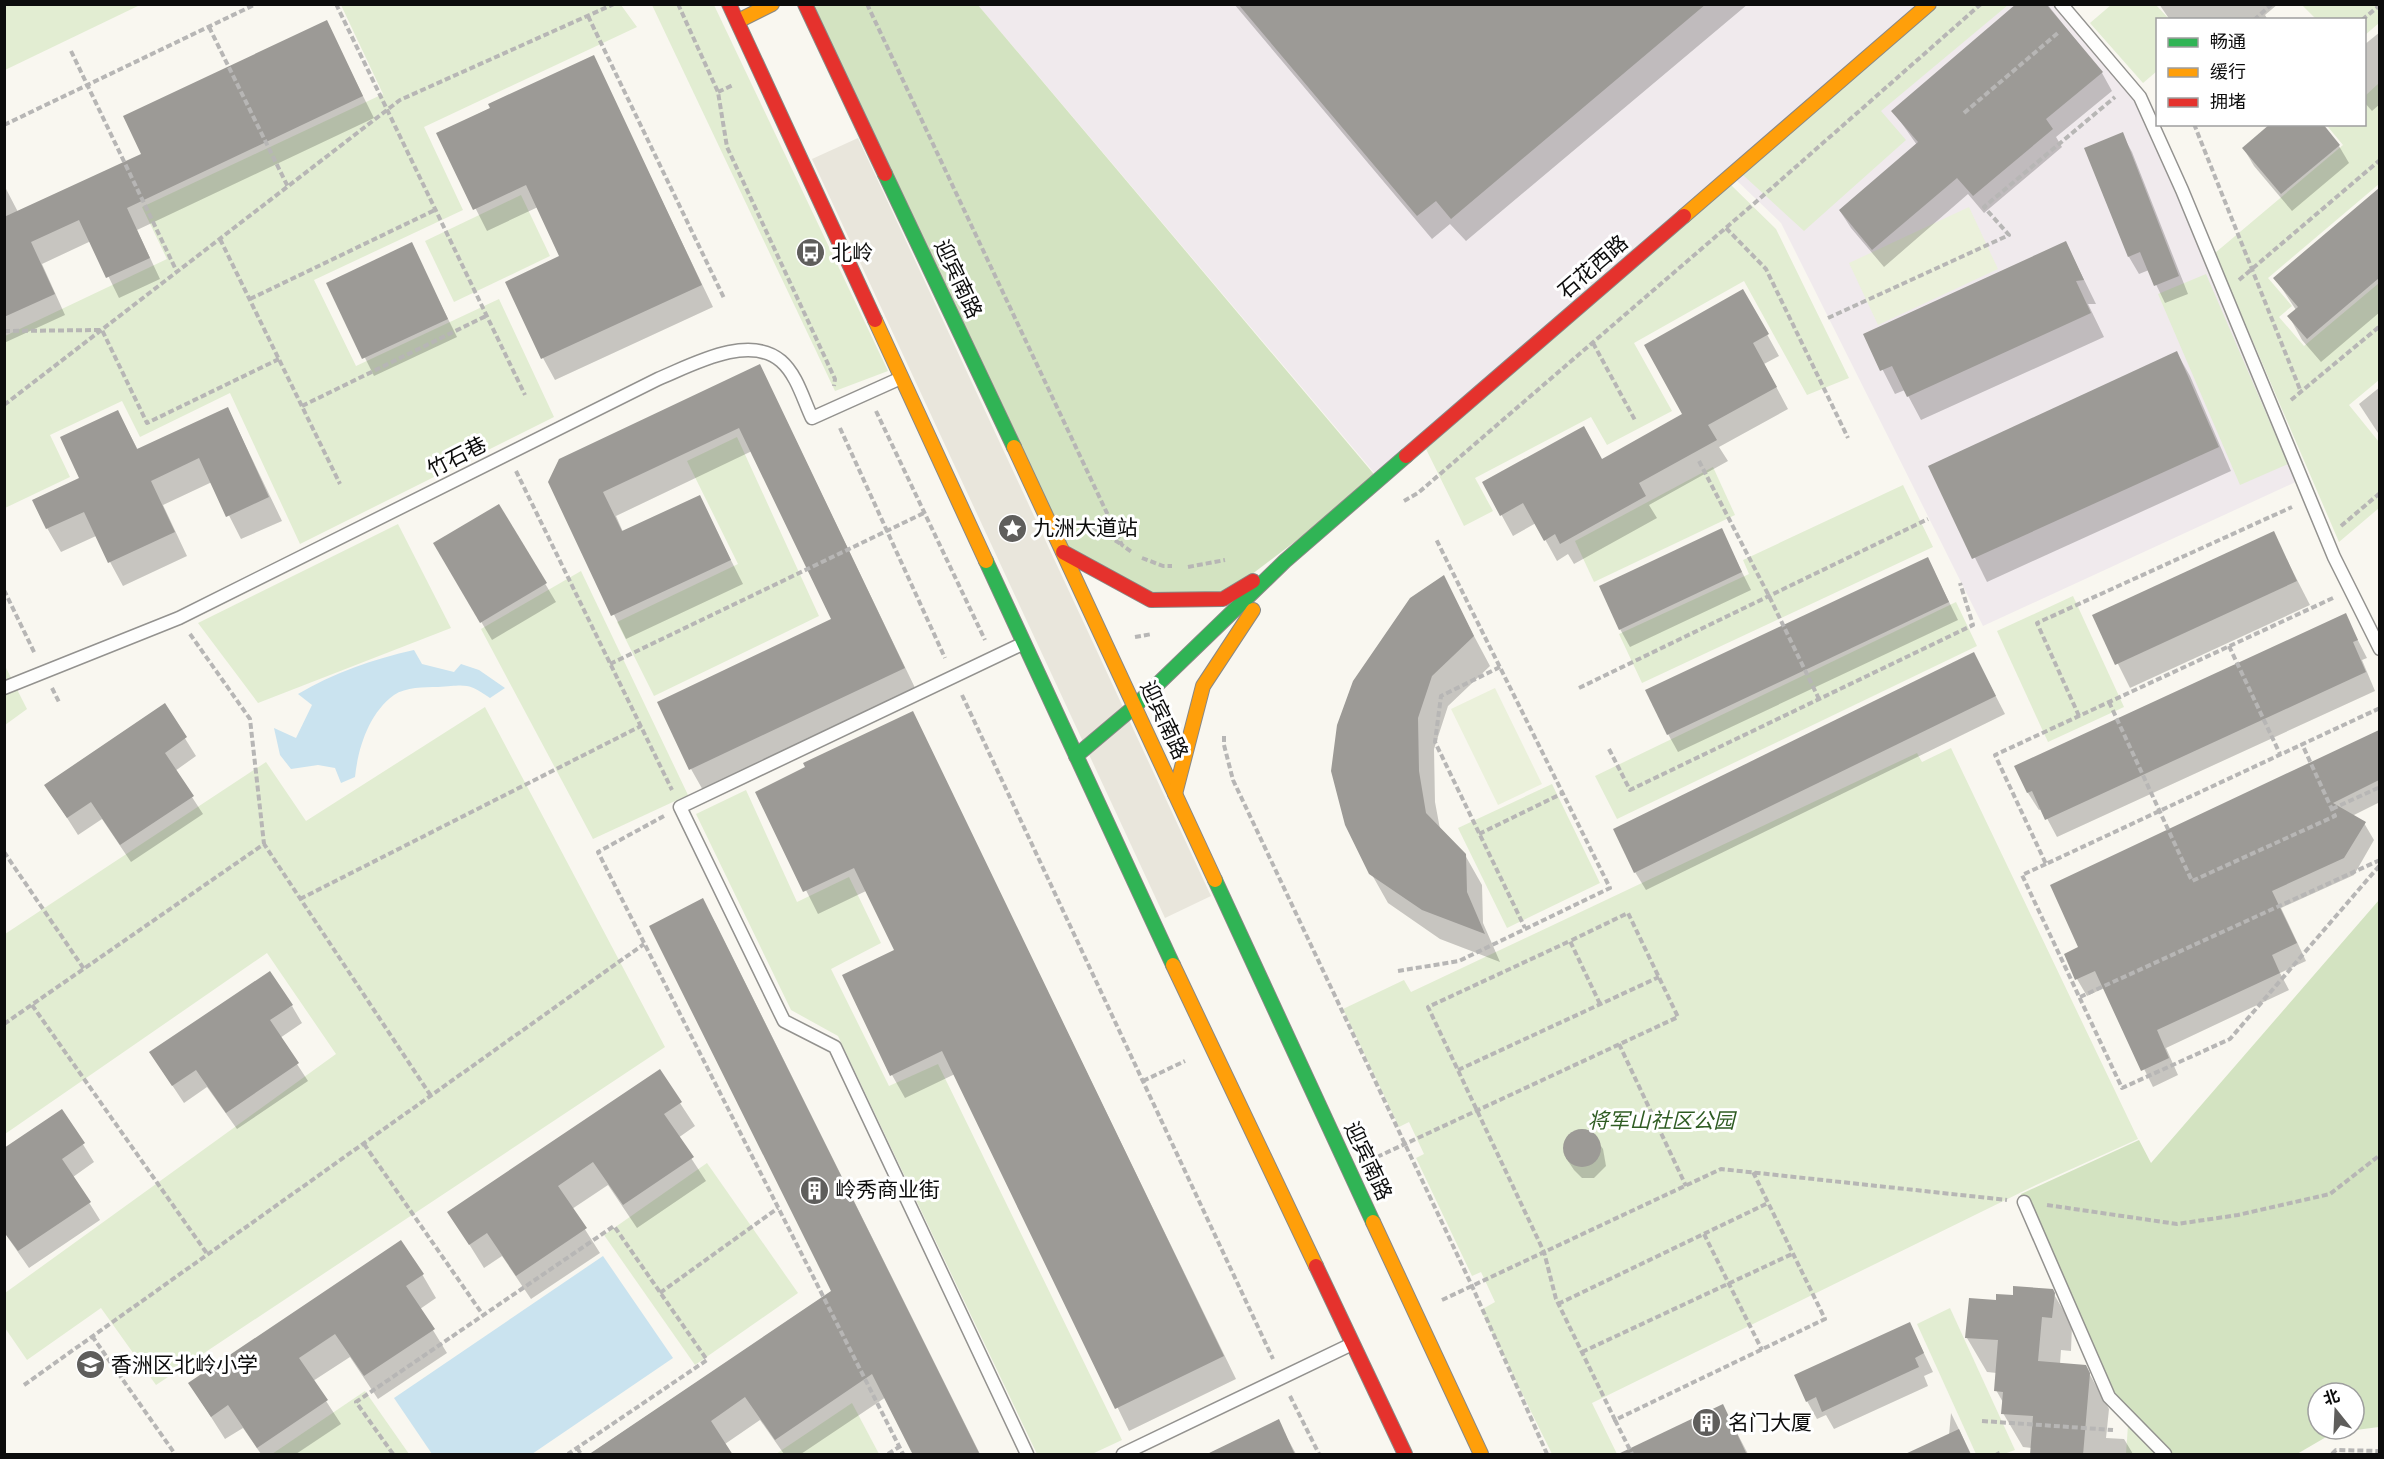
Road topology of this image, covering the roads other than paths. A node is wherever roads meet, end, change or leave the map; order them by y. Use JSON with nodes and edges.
{"nodes":[{"id":1,"x":729,"y":4,"type":"edge"},
{"id":2,"x":772,"y":4,"type":"edge"},
{"id":3,"x":805,"y":4,"type":"edge"},
{"id":4,"x":1929,"y":4,"type":"edge"},
{"id":5,"x":2061,"y":4,"type":"edge"},
{"id":6,"x":738,"y":21,"type":"junction"},
{"id":7,"x":902,"y":378,"type":"junction"},
{"id":8,"x":1063,"y":552,"type":"junction"},
{"id":9,"x":1285,"y":561,"type":"junction"},
{"id":10,"x":1024,"y":643,"type":"junction"},
{"id":11,"x":2379,"y":649,"type":"edge"},
{"id":12,"x":4,"y":688,"type":"edge"},
{"id":13,"x":1134,"y":707,"type":"junction"},
{"id":14,"x":1076,"y":756,"type":"junction"},
{"id":15,"x":1175,"y":794,"type":"junction"},
{"id":16,"x":2024,"y":1202,"type":"road end"},
{"id":17,"x":1353,"y":1344,"type":"junction"},
{"id":18,"x":1027,"y":1455,"type":"edge"},
{"id":19,"x":1123,"y":1455,"type":"edge"},
{"id":20,"x":1405,"y":1455,"type":"edge"},
{"id":21,"x":1481,"y":1455,"type":"edge"},
{"id":22,"x":2165,"y":1455,"type":"edge"}],
"edges":[{"from":1,"to":6,"type":"main road"},
{"from":2,"to":6,"type":"main road"},
{"from":3,"to":8,"type":"main road","name":"迎宾南路"},
{"from":4,"to":9,"type":"main road","name":"石花西路"},
{"from":5,"to":11,"type":"lane"},
{"from":6,"to":7,"type":"main road"},
{"from":7,"to":10,"type":"main road"},
{"from":7,"to":12,"type":"lane","name":"竹石巷"},
{"from":8,"to":9,"type":"main road"},
{"from":8,"to":13,"type":"main road","name":"迎宾南路"},
{"from":9,"to":13,"type":"main road"},
{"from":9,"to":15,"type":"main road"},
{"from":10,"to":14,"type":"main road"},
{"from":10,"to":18,"type":"lane"},
{"from":13,"to":14,"type":"main road"},
{"from":13,"to":15,"type":"main road","name":"迎宾南路"},
{"from":14,"to":17,"type":"main road"},
{"from":15,"to":21,"type":"main road","name":"迎宾南路"},
{"from":16,"to":22,"type":"lane"},
{"from":17,"to":19,"type":"lane"},
{"from":17,"to":20,"type":"main road"}]}
